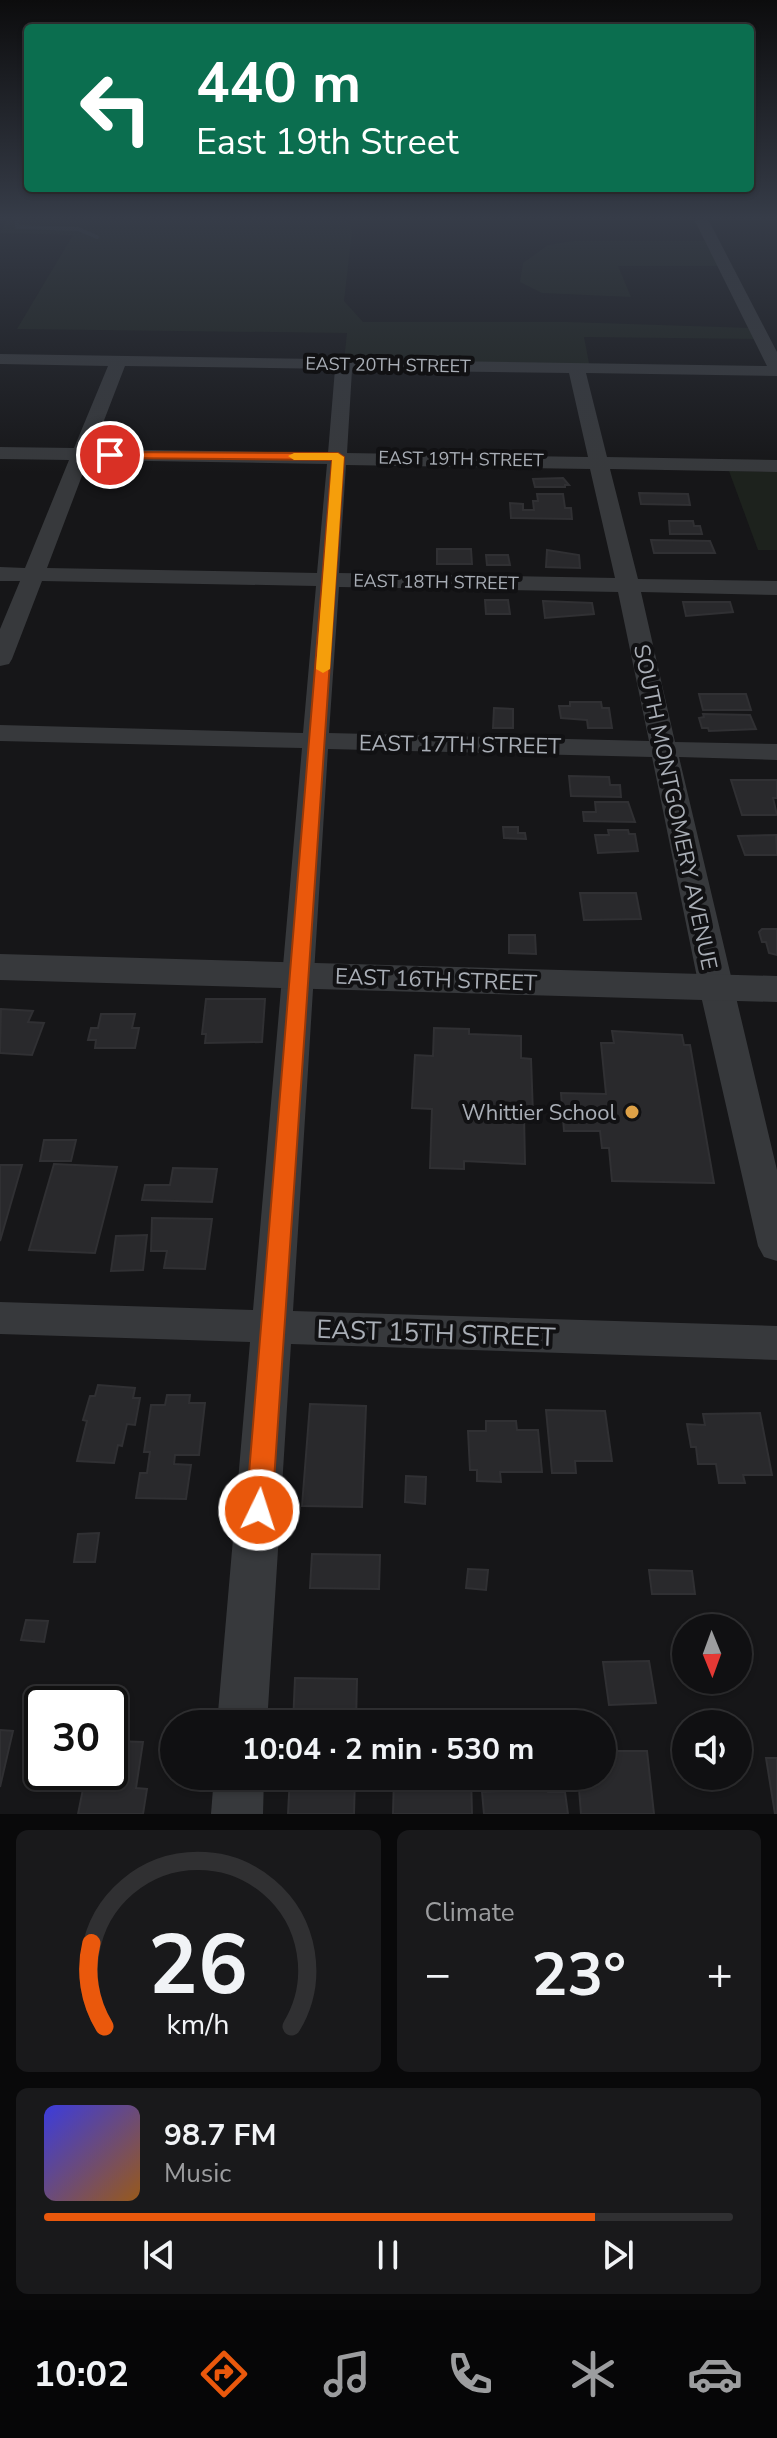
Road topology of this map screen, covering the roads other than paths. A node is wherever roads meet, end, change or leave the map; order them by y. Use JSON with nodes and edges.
{"nodes":[{"id":1,"x":744,"y":304,"type":"edge"},
{"id":2,"x":0,"y":359,"type":"edge"},
{"id":3,"x":118,"y":361,"type":"junction"},
{"id":4,"x":344,"y":365,"type":"junction"},
{"id":5,"x":576,"y":368,"type":"junction"},
{"id":6,"x":777,"y":370,"type":"edge"},
{"id":7,"x":0,"y":453,"type":"edge"},
{"id":8,"x":81,"y":454,"type":"junction"},
{"id":9,"x":338,"y":457,"type":"junction"},
{"id":10,"x":596,"y":462,"type":"junction"},
{"id":11,"x":777,"y":466,"type":"edge"},
{"id":12,"x":0,"y":574,"type":"edge"},
{"id":13,"x":34,"y":574,"type":"junction"},
{"id":14,"x":330,"y":580,"type":"junction"},
{"id":15,"x":628,"y":585,"type":"junction"},
{"id":16,"x":777,"y":588,"type":"edge"},
{"id":17,"x":0,"y":659,"type":"edge"},
{"id":18,"x":0,"y":733,"type":"edge"},
{"id":19,"x":318,"y":740,"type":"junction"},
{"id":20,"x":662,"y":748,"type":"junction"},
{"id":21,"x":777,"y":752,"type":"edge"},
{"id":22,"x":0,"y":967,"type":"edge"},
{"id":23,"x":299,"y":975,"type":"junction"},
{"id":24,"x":715,"y":987,"type":"junction"},
{"id":25,"x":777,"y":989,"type":"edge"},
{"id":26,"x":777,"y":1246,"type":"edge"},
{"id":27,"x":0,"y":1318,"type":"edge"},
{"id":28,"x":272,"y":1327,"type":"junction"},
{"id":29,"x":777,"y":1343,"type":"edge"},
{"id":30,"x":243,"y":1710,"type":"edge"},
{"id":31,"x":238,"y":1790,"type":"edge"},
{"id":32,"x":237,"y":1814,"type":"edge"}],
"edges":[{"from":1,"to":6,"type":"street"},
{"from":2,"to":3,"type":"street","name":"EAST 20TH STREET"},
{"from":3,"to":4,"type":"street","name":"EAST 20TH STREET"},
{"from":3,"to":8,"type":"street"},
{"from":4,"to":5,"type":"street","name":"EAST 20TH STREET"},
{"from":4,"to":9,"type":"street"},
{"from":5,"to":6,"type":"street","name":"EAST 20TH STREET"},
{"from":5,"to":10,"type":"street","name":"SOUTH MONTGOMERY AVENUE"},
{"from":7,"to":8,"type":"street","name":"EAST 19TH STREET"},
{"from":8,"to":9,"type":"street","name":"EAST 19TH STREET"},
{"from":8,"to":13,"type":"street"},
{"from":9,"to":10,"type":"street","name":"EAST 19TH STREET"},
{"from":9,"to":14,"type":"street"},
{"from":10,"to":11,"type":"street","name":"EAST 19TH STREET"},
{"from":10,"to":15,"type":"street","name":"SOUTH MONTGOMERY AVENUE"},
{"from":12,"to":13,"type":"street","name":"EAST 18TH STREET"},
{"from":13,"to":14,"type":"street","name":"EAST 18TH STREET"},
{"from":13,"to":17,"type":"street"},
{"from":14,"to":15,"type":"street","name":"EAST 18TH STREET"},
{"from":14,"to":19,"type":"street"},
{"from":15,"to":16,"type":"street","name":"EAST 18TH STREET"},
{"from":15,"to":20,"type":"street","name":"SOUTH MONTGOMERY AVENUE"},
{"from":18,"to":19,"type":"street","name":"EAST 17TH STREET"},
{"from":19,"to":20,"type":"street","name":"EAST 17TH STREET"},
{"from":19,"to":23,"type":"street"},
{"from":20,"to":21,"type":"street","name":"EAST 17TH STREET"},
{"from":20,"to":24,"type":"street","name":"SOUTH MONTGOMERY AVENUE"},
{"from":22,"to":23,"type":"street","name":"EAST 16TH STREET"},
{"from":23,"to":24,"type":"street","name":"EAST 16TH STREET"},
{"from":23,"to":28,"type":"street"},
{"from":24,"to":25,"type":"street","name":"EAST 16TH STREET"},
{"from":24,"to":26,"type":"street","name":"SOUTH MONTGOMERY AVENUE"},
{"from":27,"to":28,"type":"street","name":"EAST 15TH STREET"},
{"from":28,"to":29,"type":"street","name":"EAST 15TH STREET"},
{"from":28,"to":30,"type":"street"},
{"from":31,"to":32,"type":"street"}]}
